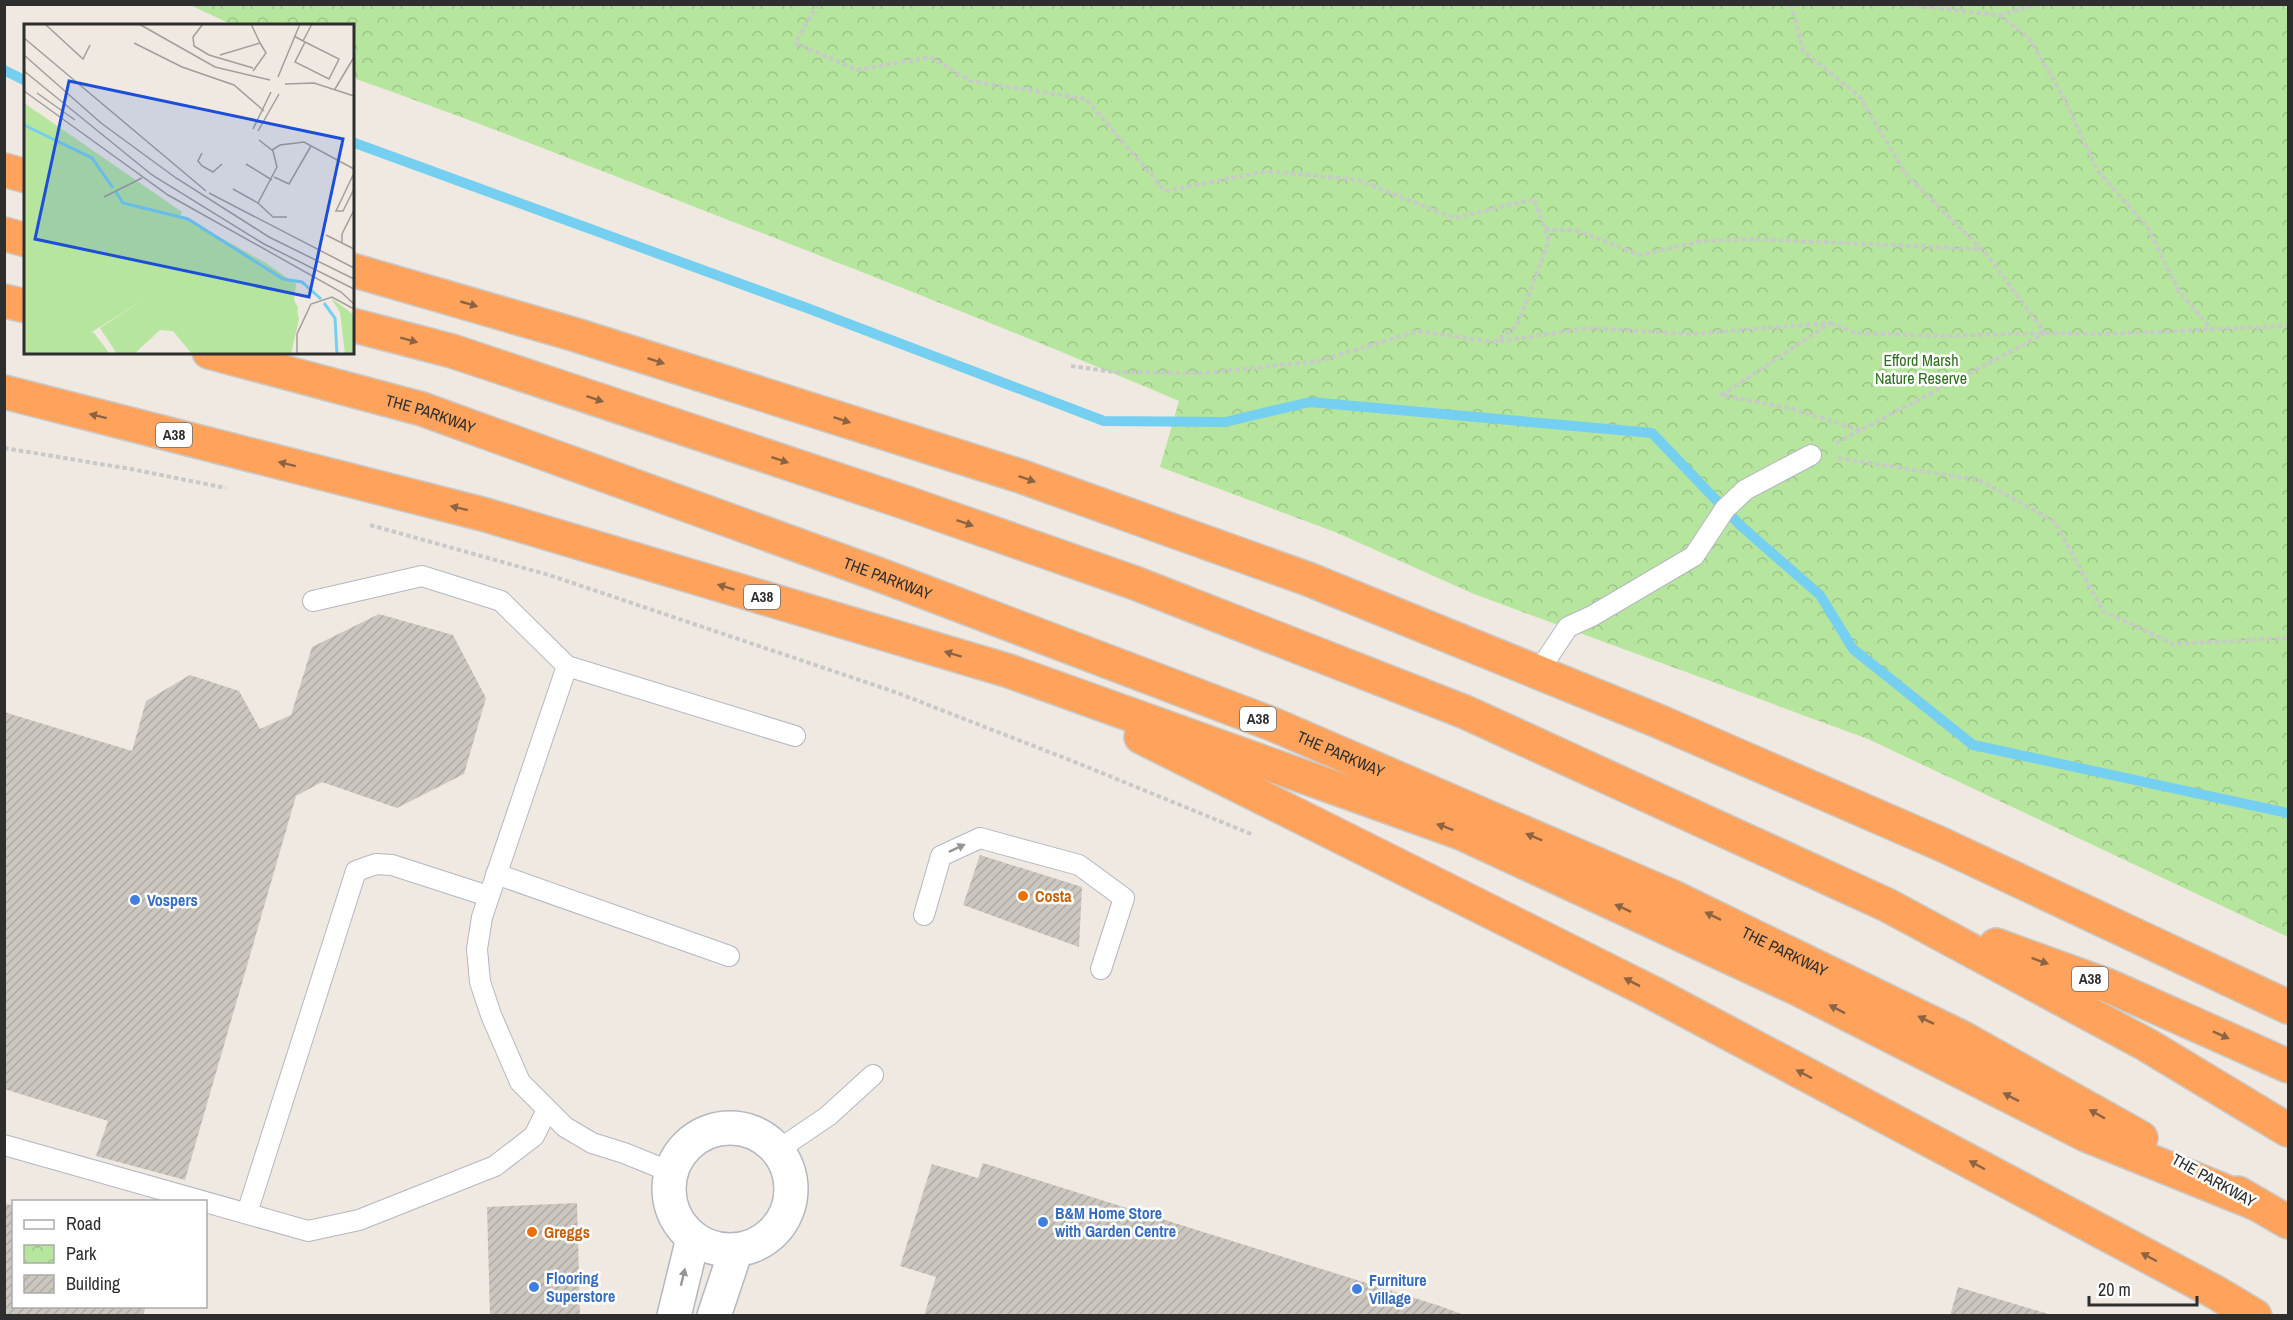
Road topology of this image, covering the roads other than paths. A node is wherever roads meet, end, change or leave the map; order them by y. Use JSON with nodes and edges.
{"nodes":[{"id":1,"x":4,"y":170,"type":"edge"},
{"id":2,"x":24,"y":175,"type":"edge"},
{"id":3,"x":4,"y":234,"type":"edge"},
{"id":4,"x":24,"y":239,"type":"edge"},
{"id":5,"x":354,"y":271,"type":"edge"},
{"id":6,"x":4,"y":301,"type":"edge"},
{"id":7,"x":24,"y":306,"type":"edge"},
{"id":8,"x":354,"y":326,"type":"edge"},
{"id":9,"x":216,"y":354,"type":"edge"},
{"id":10,"x":14,"y":395,"type":"edge"},
{"id":11,"x":1811,"y":455,"type":"road end"},
{"id":12,"x":313,"y":601,"type":"dead end"},
{"id":13,"x":567,"y":666,"type":"junction"},
{"id":14,"x":1009,"y":671,"type":"junction"},
{"id":15,"x":1538,"y":672,"type":"junction"},
{"id":16,"x":795,"y":736,"type":"dead end"},
{"id":17,"x":496,"y":874,"type":"junction"},
{"id":18,"x":489,"y":896,"type":"junction"},
{"id":19,"x":1887,"y":905,"type":"junction"},
{"id":20,"x":924,"y":915,"type":"dead end"},
{"id":21,"x":729,"y":956,"type":"dead end"},
{"id":22,"x":1101,"y":969,"type":"dead end"},
{"id":23,"x":2289,"y":1007,"type":"edge"},
{"id":24,"x":2289,"y":1066,"type":"edge"},
{"id":25,"x":873,"y":1075,"type":"dead end"},
{"id":26,"x":547,"y":1110,"type":"junction"},
{"id":27,"x":2289,"y":1130,"type":"edge"},
{"id":28,"x":4,"y":1145,"type":"edge"},
{"id":29,"x":778,"y":1150,"type":"junction"},
{"id":30,"x":671,"y":1172,"type":"junction"},
{"id":31,"x":201,"y":1200,"type":"edge"},
{"id":32,"x":207,"y":1202,"type":"edge"},
{"id":33,"x":2257,"y":1204,"type":"junction"},
{"id":34,"x":247,"y":1213,"type":"junction"},
{"id":35,"x":2289,"y":1222,"type":"edge"},
{"id":36,"x":693,"y":1238,"type":"junction"},
{"id":37,"x":736,"y":1250,"type":"junction"},
{"id":38,"x":674,"y":1316,"type":"edge"},
{"id":39,"x":714,"y":1316,"type":"edge"},
{"id":40,"x":2255,"y":1316,"type":"edge"}],
"edges":[{"from":1,"to":2,"type":"highway"},
{"from":3,"to":4,"type":"highway"},
{"from":5,"to":15,"type":"highway","one_way":true},
{"from":6,"to":7,"type":"highway"},
{"from":8,"to":19,"type":"highway","number":"A38","one_way":true},
{"from":33,"to":9,"type":"highway","name":"THE PARKWAY","number":"A38","one_way":true},
{"from":14,"to":10,"type":"highway","number":"A38","one_way":true},
{"from":11,"to":15,"type":"lane"},
{"from":12,"to":13,"type":"lane"},
{"from":13,"to":16,"type":"lane"},
{"from":13,"to":17,"type":"lane"},
{"from":33,"to":14,"type":"highway","number":"A38","one_way":true},
{"from":40,"to":14,"type":"highway","number":"A38","one_way":true},
{"from":15,"to":23,"type":"highway"},
{"from":17,"to":18,"type":"lane"},
{"from":17,"to":21,"type":"lane"},
{"from":18,"to":26,"type":"lane"},
{"from":18,"to":34,"type":"lane"},
{"from":19,"to":24,"type":"highway","number":"A38","one_way":true},
{"from":19,"to":27,"type":"highway","number":"A38"},
{"from":20,"to":22,"type":"lane","one_way":true},
{"from":25,"to":29,"type":"lane"},
{"from":26,"to":30,"type":"lane"},
{"from":26,"to":34,"type":"lane"},
{"from":28,"to":31,"type":"lane"},
{"from":29,"to":30,"type":"street"},
{"from":29,"to":37,"type":"street"},
{"from":30,"to":36,"type":"street"},
{"from":32,"to":34,"type":"lane"},
{"from":33,"to":35,"type":"highway","name":"THE PARKWAY","number":"A38"},
{"from":36,"to":37,"type":"street"},
{"from":38,"to":36,"type":"street","one_way":true},
{"from":37,"to":39,"type":"street"}]}
